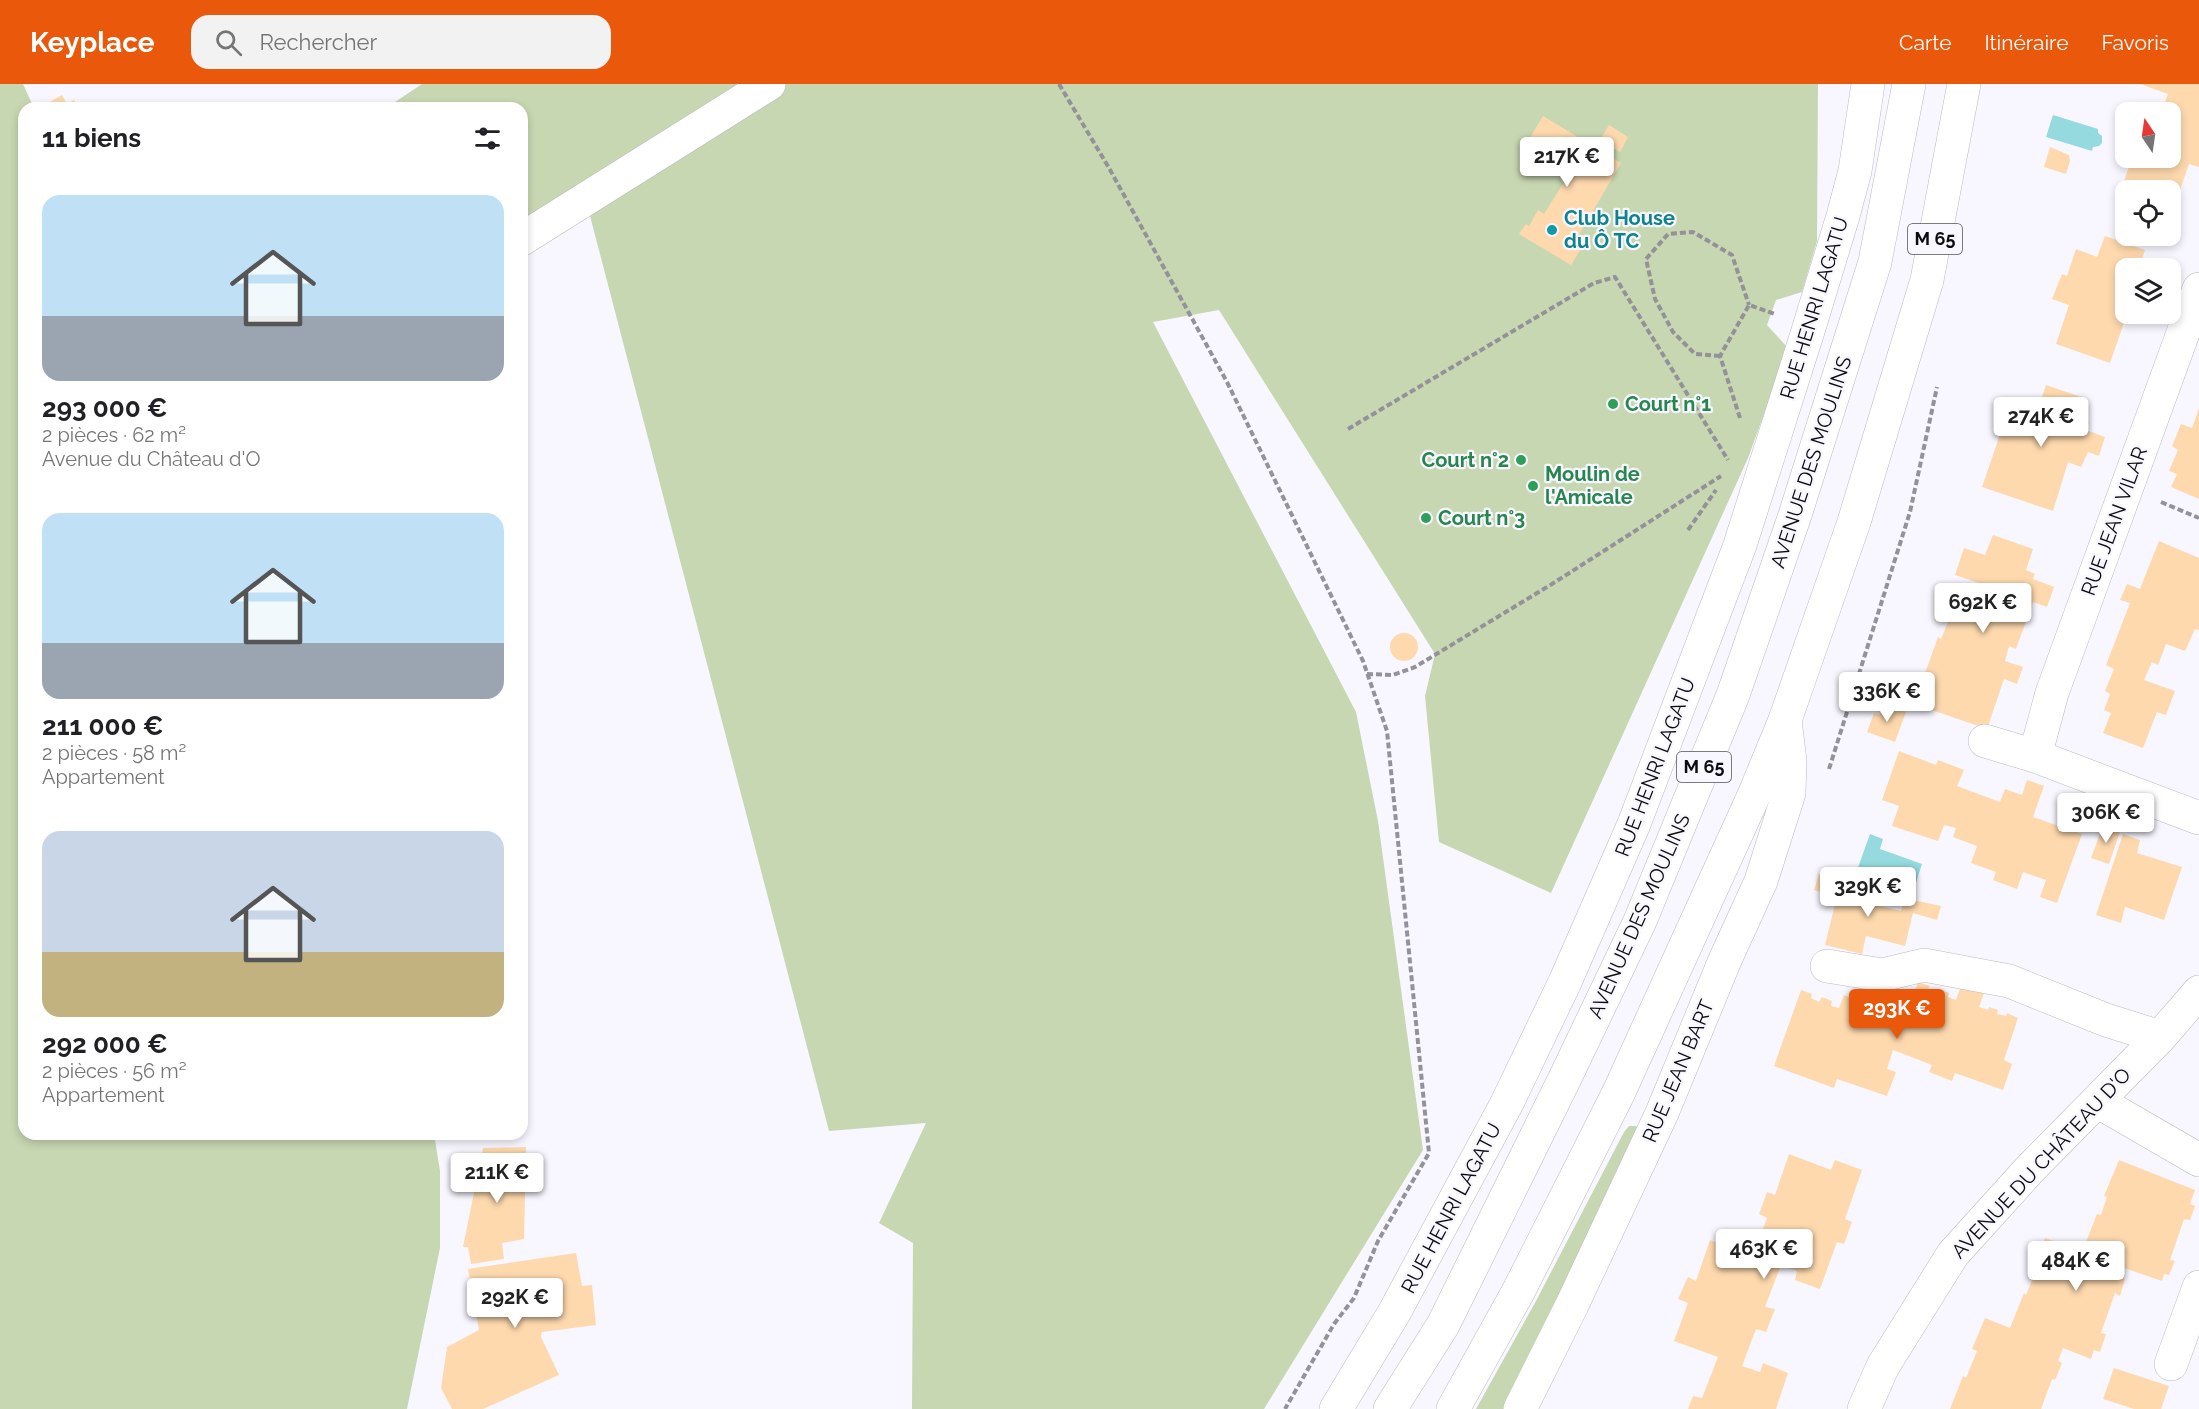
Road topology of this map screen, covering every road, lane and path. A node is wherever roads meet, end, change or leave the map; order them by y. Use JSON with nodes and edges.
{"nodes":[{"id":1,"x":769,"y":84,"type":"edge"},
{"id":2,"x":1059,"y":84,"type":"edge"},
{"id":3,"x":1868,"y":84,"type":"edge"},
{"id":4,"x":1909,"y":84,"type":"edge"},
{"id":5,"x":1964,"y":84,"type":"edge"},
{"id":6,"x":528,"y":236,"type":"edge"},
{"id":7,"x":2199,"y":289,"type":"edge"},
{"id":8,"x":1749,"y":305,"type":"junction"},
{"id":9,"x":1808,"y":331,"type":"junction"},
{"id":10,"x":1720,"y":356,"type":"junction"},
{"id":11,"x":1740,"y":419,"type":"dead end"},
{"id":12,"x":1348,"y":429,"type":"dead end"},
{"id":13,"x":1735,"y":457,"type":"dead end"},
{"id":14,"x":1688,"y":530,"type":"dead end"},
{"id":15,"x":1367,"y":674,"type":"junction"},
{"id":16,"x":1785,"y":720,"type":"junction"},
{"id":17,"x":1984,"y":741,"type":"dead end"},
{"id":18,"x":2035,"y":756,"type":"junction"},
{"id":19,"x":2199,"y":818,"type":"edge"},
{"id":20,"x":1827,"y":966,"type":"dead end"},
{"id":21,"x":2199,"y":992,"type":"edge"},
{"id":22,"x":2160,"y":1037,"type":"junction"},
{"id":23,"x":2097,"y":1101,"type":"junction"},
{"id":24,"x":2199,"y":1160,"type":"edge"},
{"id":25,"x":2199,"y":1287,"type":"edge"},
{"id":26,"x":2171,"y":1364,"type":"dead end"},
{"id":27,"x":1284,"y":1409,"type":"edge"},
{"id":28,"x":1336,"y":1409,"type":"edge"},
{"id":29,"x":1390,"y":1409,"type":"edge"},
{"id":30,"x":1453,"y":1409,"type":"edge"},
{"id":31,"x":1520,"y":1409,"type":"edge"},
{"id":32,"x":1864,"y":1409,"type":"edge"}],
"edges":[{"from":1,"to":6,"type":"street"},
{"from":2,"to":15,"type":"path"},
{"from":3,"to":9,"type":"street","name":"RUE HENRI LAGATU"},
{"from":4,"to":29,"type":"street","name":"AVENUE DES MOULINS","number":"M 65"},
{"from":5,"to":16,"type":"street","number":"M 65"},
{"from":7,"to":18,"type":"street","name":"RUE JEAN VILAR"},
{"from":8,"to":9,"type":"path"},
{"from":8,"to":10,"type":"path"},
{"from":8,"to":10,"type":"path"},
{"from":9,"to":28,"type":"street","name":"RUE HENRI LAGATU"},
{"from":10,"to":11,"type":"path"},
{"from":12,"to":13,"type":"path"},
{"from":14,"to":15,"type":"path"},
{"from":15,"to":27,"type":"path"},
{"from":16,"to":30,"type":"street","number":"M 65"},
{"from":16,"to":31,"type":"street","name":"RUE JEAN BART"},
{"from":17,"to":18,"type":"street"},
{"from":18,"to":19,"type":"street"},
{"from":20,"to":22,"type":"street"},
{"from":21,"to":22,"type":"street","name":"AVENUE DU CHÂTEAU D'O"},
{"from":22,"to":23,"type":"street","name":"AVENUE DU CHÂTEAU D'O"},
{"from":23,"to":24,"type":"street"},
{"from":23,"to":32,"type":"street","name":"AVENUE DU CHÂTEAU D'O"},
{"from":25,"to":26,"type":"street"}]}
